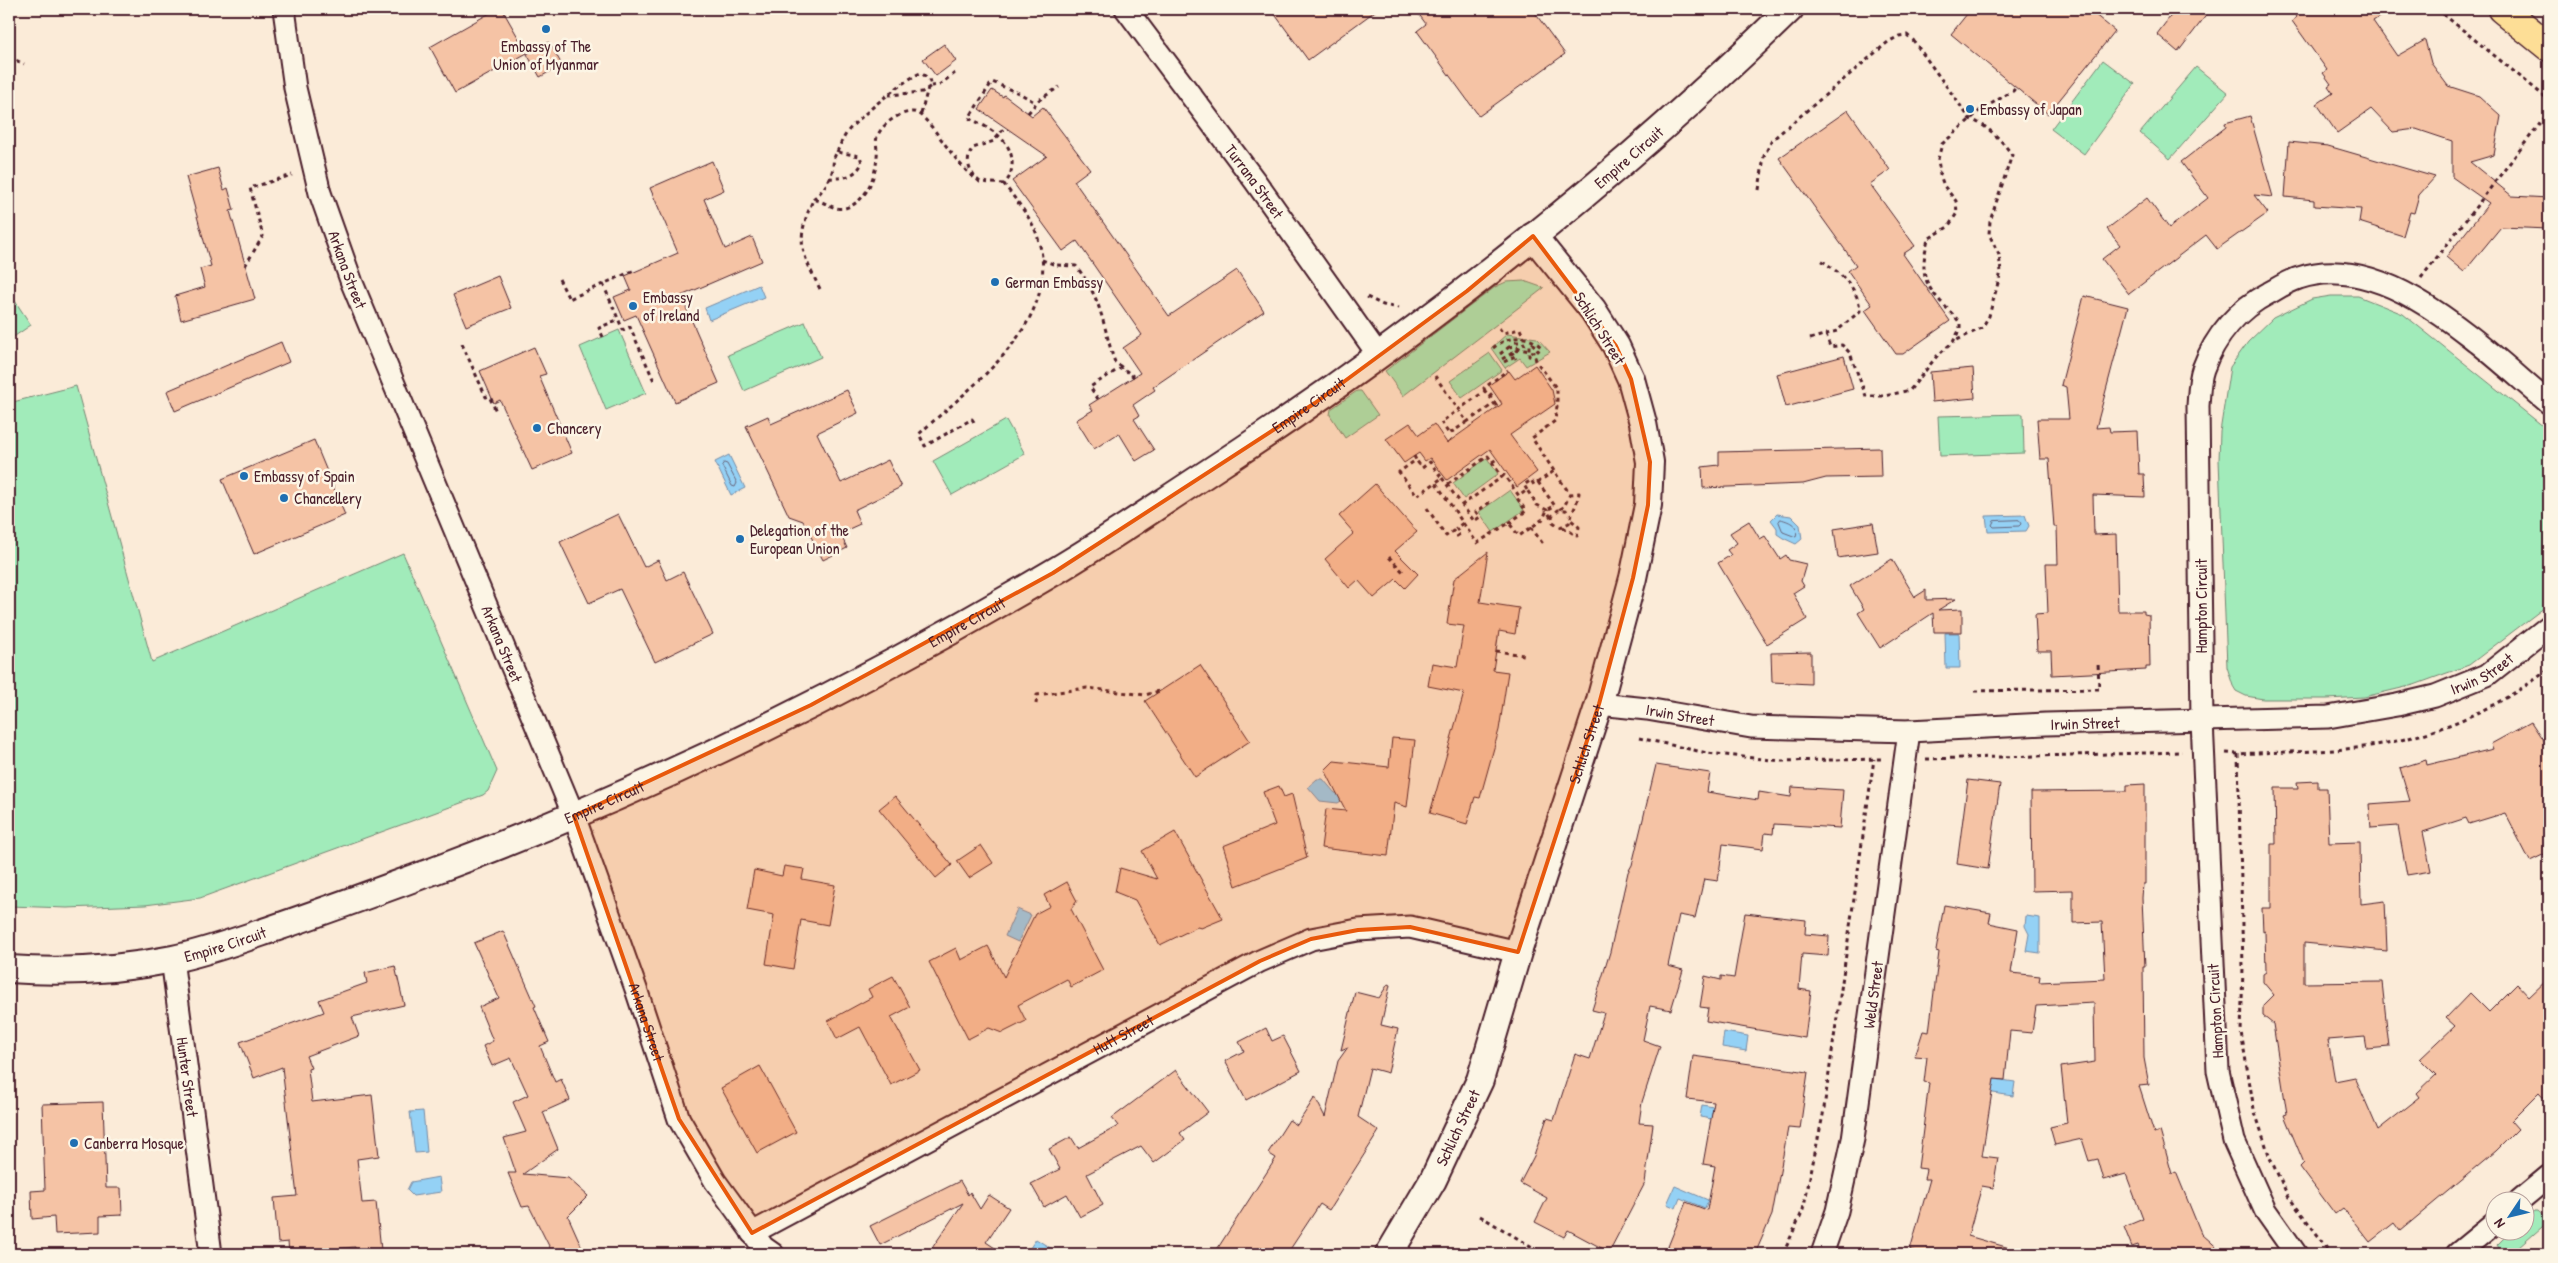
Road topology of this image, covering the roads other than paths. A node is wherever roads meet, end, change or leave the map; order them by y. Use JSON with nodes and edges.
{"nodes":[{"id":1,"x":284,"y":9,"type":"edge"},
{"id":2,"x":1126,"y":9,"type":"edge"},
{"id":3,"x":1790,"y":9,"type":"edge"},
{"id":4,"x":2502,"y":9,"type":"edge"},
{"id":5,"x":2549,"y":47,"type":"edge"},
{"id":6,"x":1533,"y":236,"type":"junction"},
{"id":7,"x":1379,"y":356,"type":"junction"},
{"id":8,"x":2549,"y":403,"type":"edge"},
{"id":9,"x":2549,"y":626,"type":"edge"},
{"id":10,"x":1599,"y":704,"type":"junction"},
{"id":11,"x":2202,"y":720,"type":"junction"},
{"id":12,"x":1909,"y":731,"type":"junction"},
{"id":13,"x":574,"y":816,"type":"junction"},
{"id":14,"x":1518,"y":952,"type":"junction"},
{"id":15,"x":172,"y":959,"type":"junction"},
{"id":16,"x":9,"y":969,"type":"edge"},
{"id":17,"x":2549,"y":1176,"type":"edge"},
{"id":18,"x":2532,"y":1190,"type":"edge"},
{"id":19,"x":2486,"y":1230,"type":"edge"},
{"id":20,"x":752,"y":1233,"type":"junction"},
{"id":21,"x":211,"y":1254,"type":"edge"},
{"id":22,"x":773,"y":1254,"type":"edge"},
{"id":23,"x":1388,"y":1254,"type":"edge"},
{"id":24,"x":1822,"y":1254,"type":"edge"},
{"id":25,"x":2296,"y":1254,"type":"edge"},
{"id":26,"x":2457,"y":1254,"type":"edge"}],
"edges":[{"from":1,"to":13,"type":"street","name":"Arkana Street"},
{"from":2,"to":7,"type":"street","name":"Turrana Street"},
{"from":3,"to":6,"type":"street","name":"Empire Circuit"},
{"from":4,"to":5,"type":"highway"},
{"from":6,"to":7,"type":"street","name":"Empire Circuit"},
{"from":6,"to":10,"type":"street","name":"Schlich Street"},
{"from":7,"to":13,"type":"street","name":"Empire Circuit"},
{"from":8,"to":11,"type":"street","name":"Hampton Circuit"},
{"from":9,"to":11,"type":"street","name":"Irwin Street"},
{"from":10,"to":12,"type":"street","name":"Irwin Street"},
{"from":10,"to":14,"type":"street","name":"Schlich Street"},
{"from":11,"to":12,"type":"street","name":"Irwin Street"},
{"from":11,"to":25,"type":"street","name":"Hampton Circuit"},
{"from":12,"to":24,"type":"street","name":"Weld Street"},
{"from":13,"to":15,"type":"street","name":"Empire Circuit"},
{"from":13,"to":20,"type":"street","name":"Arkana Street"},
{"from":14,"to":20,"type":"street","name":"Hutt Street"},
{"from":14,"to":23,"type":"street","name":"Schlich Street"},
{"from":15,"to":16,"type":"street","name":"Empire Circuit"},
{"from":15,"to":21,"type":"street","name":"Hunter Street"},
{"from":17,"to":18,"type":"street"},
{"from":19,"to":26,"type":"street"},
{"from":20,"to":22,"type":"street","name":"Arkana Street"}]}
